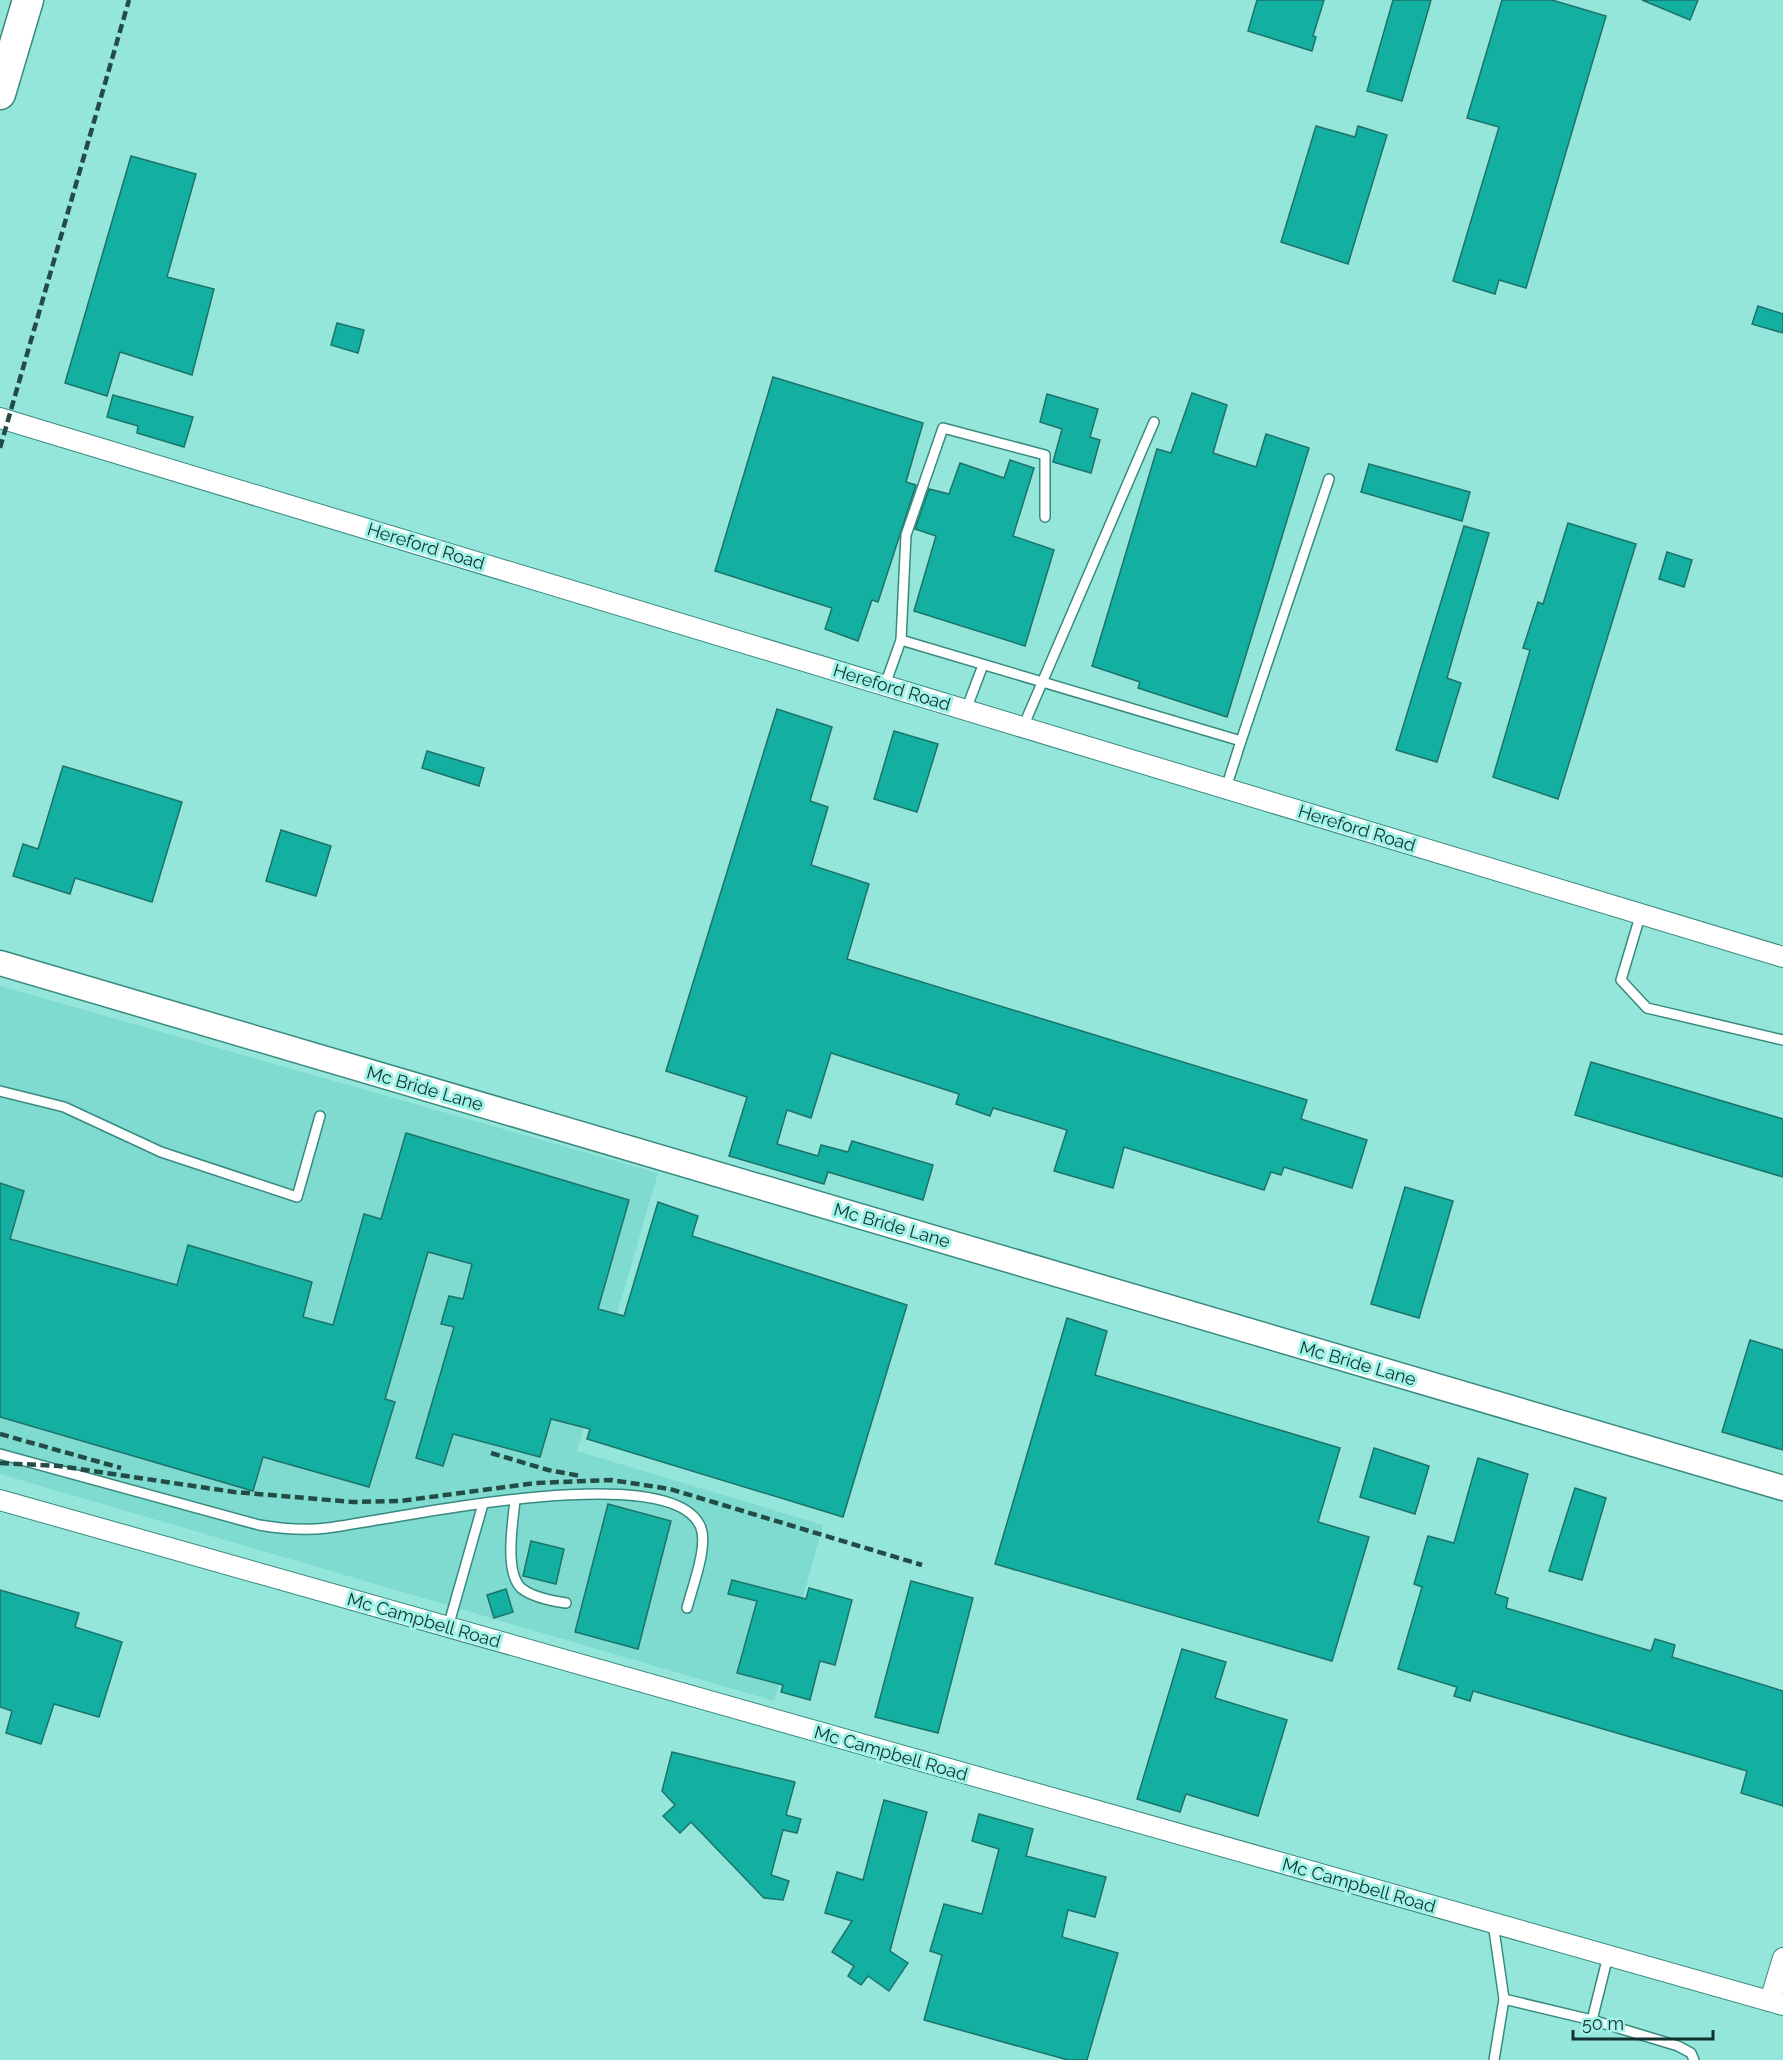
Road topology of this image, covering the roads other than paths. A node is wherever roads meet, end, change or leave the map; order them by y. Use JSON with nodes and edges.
{"nodes":[{"id":1,"x":28,"y":0,"type":"edge"},
{"id":2,"x":0,"y":94,"type":"edge"},
{"id":3,"x":0,"y":418,"type":"edge"},
{"id":4,"x":1154,"y":422,"type":"dead end"},
{"id":5,"x":1329,"y":479,"type":"dead end"},
{"id":6,"x":1045,"y":518,"type":"dead end"},
{"id":7,"x":901,"y":640,"type":"junction"},
{"id":8,"x":983,"y":665,"type":"junction"},
{"id":9,"x":1042,"y":682,"type":"junction"},
{"id":10,"x":885,"y":685,"type":"junction"},
{"id":11,"x":966,"y":710,"type":"junction"},
{"id":12,"x":1023,"y":727,"type":"junction"},
{"id":13,"x":1240,"y":741,"type":"junction"},
{"id":14,"x":1226,"y":788,"type":"junction"},
{"id":15,"x":1641,"y":913,"type":"junction"},
{"id":16,"x":1783,"y":957,"type":"edge"},
{"id":17,"x":0,"y":963,"type":"edge"},
{"id":18,"x":1783,"y":1040,"type":"edge"},
{"id":19,"x":0,"y":1091,"type":"edge"},
{"id":20,"x":320,"y":1116,"type":"dead end"},
{"id":21,"x":0,"y":1454,"type":"edge"},
{"id":22,"x":1783,"y":1488,"type":"edge"},
{"id":23,"x":0,"y":1500,"type":"edge"},
{"id":24,"x":515,"y":1500,"type":"junction"},
{"id":25,"x":483,"y":1504,"type":"junction"},
{"id":26,"x":566,"y":1603,"type":"dead end"},
{"id":27,"x":687,"y":1608,"type":"dead end"},
{"id":28,"x":448,"y":1627,"type":"junction"},
{"id":29,"x":1493,"y":1923,"type":"junction"},
{"id":30,"x":1608,"y":1956,"type":"junction"},
{"id":31,"x":1783,"y":1959,"type":"edge"},
{"id":32,"x":1504,"y":1999,"type":"junction"},
{"id":33,"x":1777,"y":2003,"type":"edge"},
{"id":34,"x":1592,"y":2020,"type":"junction"},
{"id":35,"x":1494,"y":2060,"type":"edge"},
{"id":36,"x":1694,"y":2060,"type":"edge"}],
"edges":[{"from":1,"to":2,"type":"main road"},
{"from":3,"to":10,"type":"street","name":"Hereford Road"},
{"from":4,"to":9,"type":"lane"},
{"from":5,"to":13,"type":"lane"},
{"from":6,"to":7,"type":"lane"},
{"from":7,"to":8,"type":"lane"},
{"from":7,"to":10,"type":"lane"},
{"from":8,"to":9,"type":"lane"},
{"from":8,"to":11,"type":"lane"},
{"from":9,"to":12,"type":"lane"},
{"from":9,"to":13,"type":"lane"},
{"from":10,"to":11,"type":"street","name":"Hereford Road"},
{"from":11,"to":12,"type":"street","name":"Hereford Road"},
{"from":12,"to":14,"type":"street","name":"Hereford Road"},
{"from":13,"to":14,"type":"lane"},
{"from":14,"to":15,"type":"street","name":"Hereford Road"},
{"from":15,"to":16,"type":"street","name":"Hereford Road"},
{"from":15,"to":18,"type":"lane"},
{"from":17,"to":22,"type":"street","name":"Mc Bride Lane"},
{"from":19,"to":20,"type":"lane"},
{"from":21,"to":25,"type":"lane"},
{"from":23,"to":28,"type":"street","name":"Mc Campbell Road"},
{"from":24,"to":25,"type":"lane"},
{"from":24,"to":26,"type":"lane"},
{"from":24,"to":27,"type":"lane"},
{"from":25,"to":28,"type":"lane"},
{"from":28,"to":29,"type":"street","name":"Mc Campbell Road"},
{"from":29,"to":30,"type":"street","name":"Mc Campbell Road"},
{"from":29,"to":32,"type":"lane"},
{"from":30,"to":33,"type":"street","name":"Mc Campbell Road"},
{"from":30,"to":34,"type":"lane"},
{"from":31,"to":33,"type":"street"},
{"from":32,"to":34,"type":"lane"},
{"from":32,"to":35,"type":"lane"},
{"from":34,"to":36,"type":"lane"}]}
